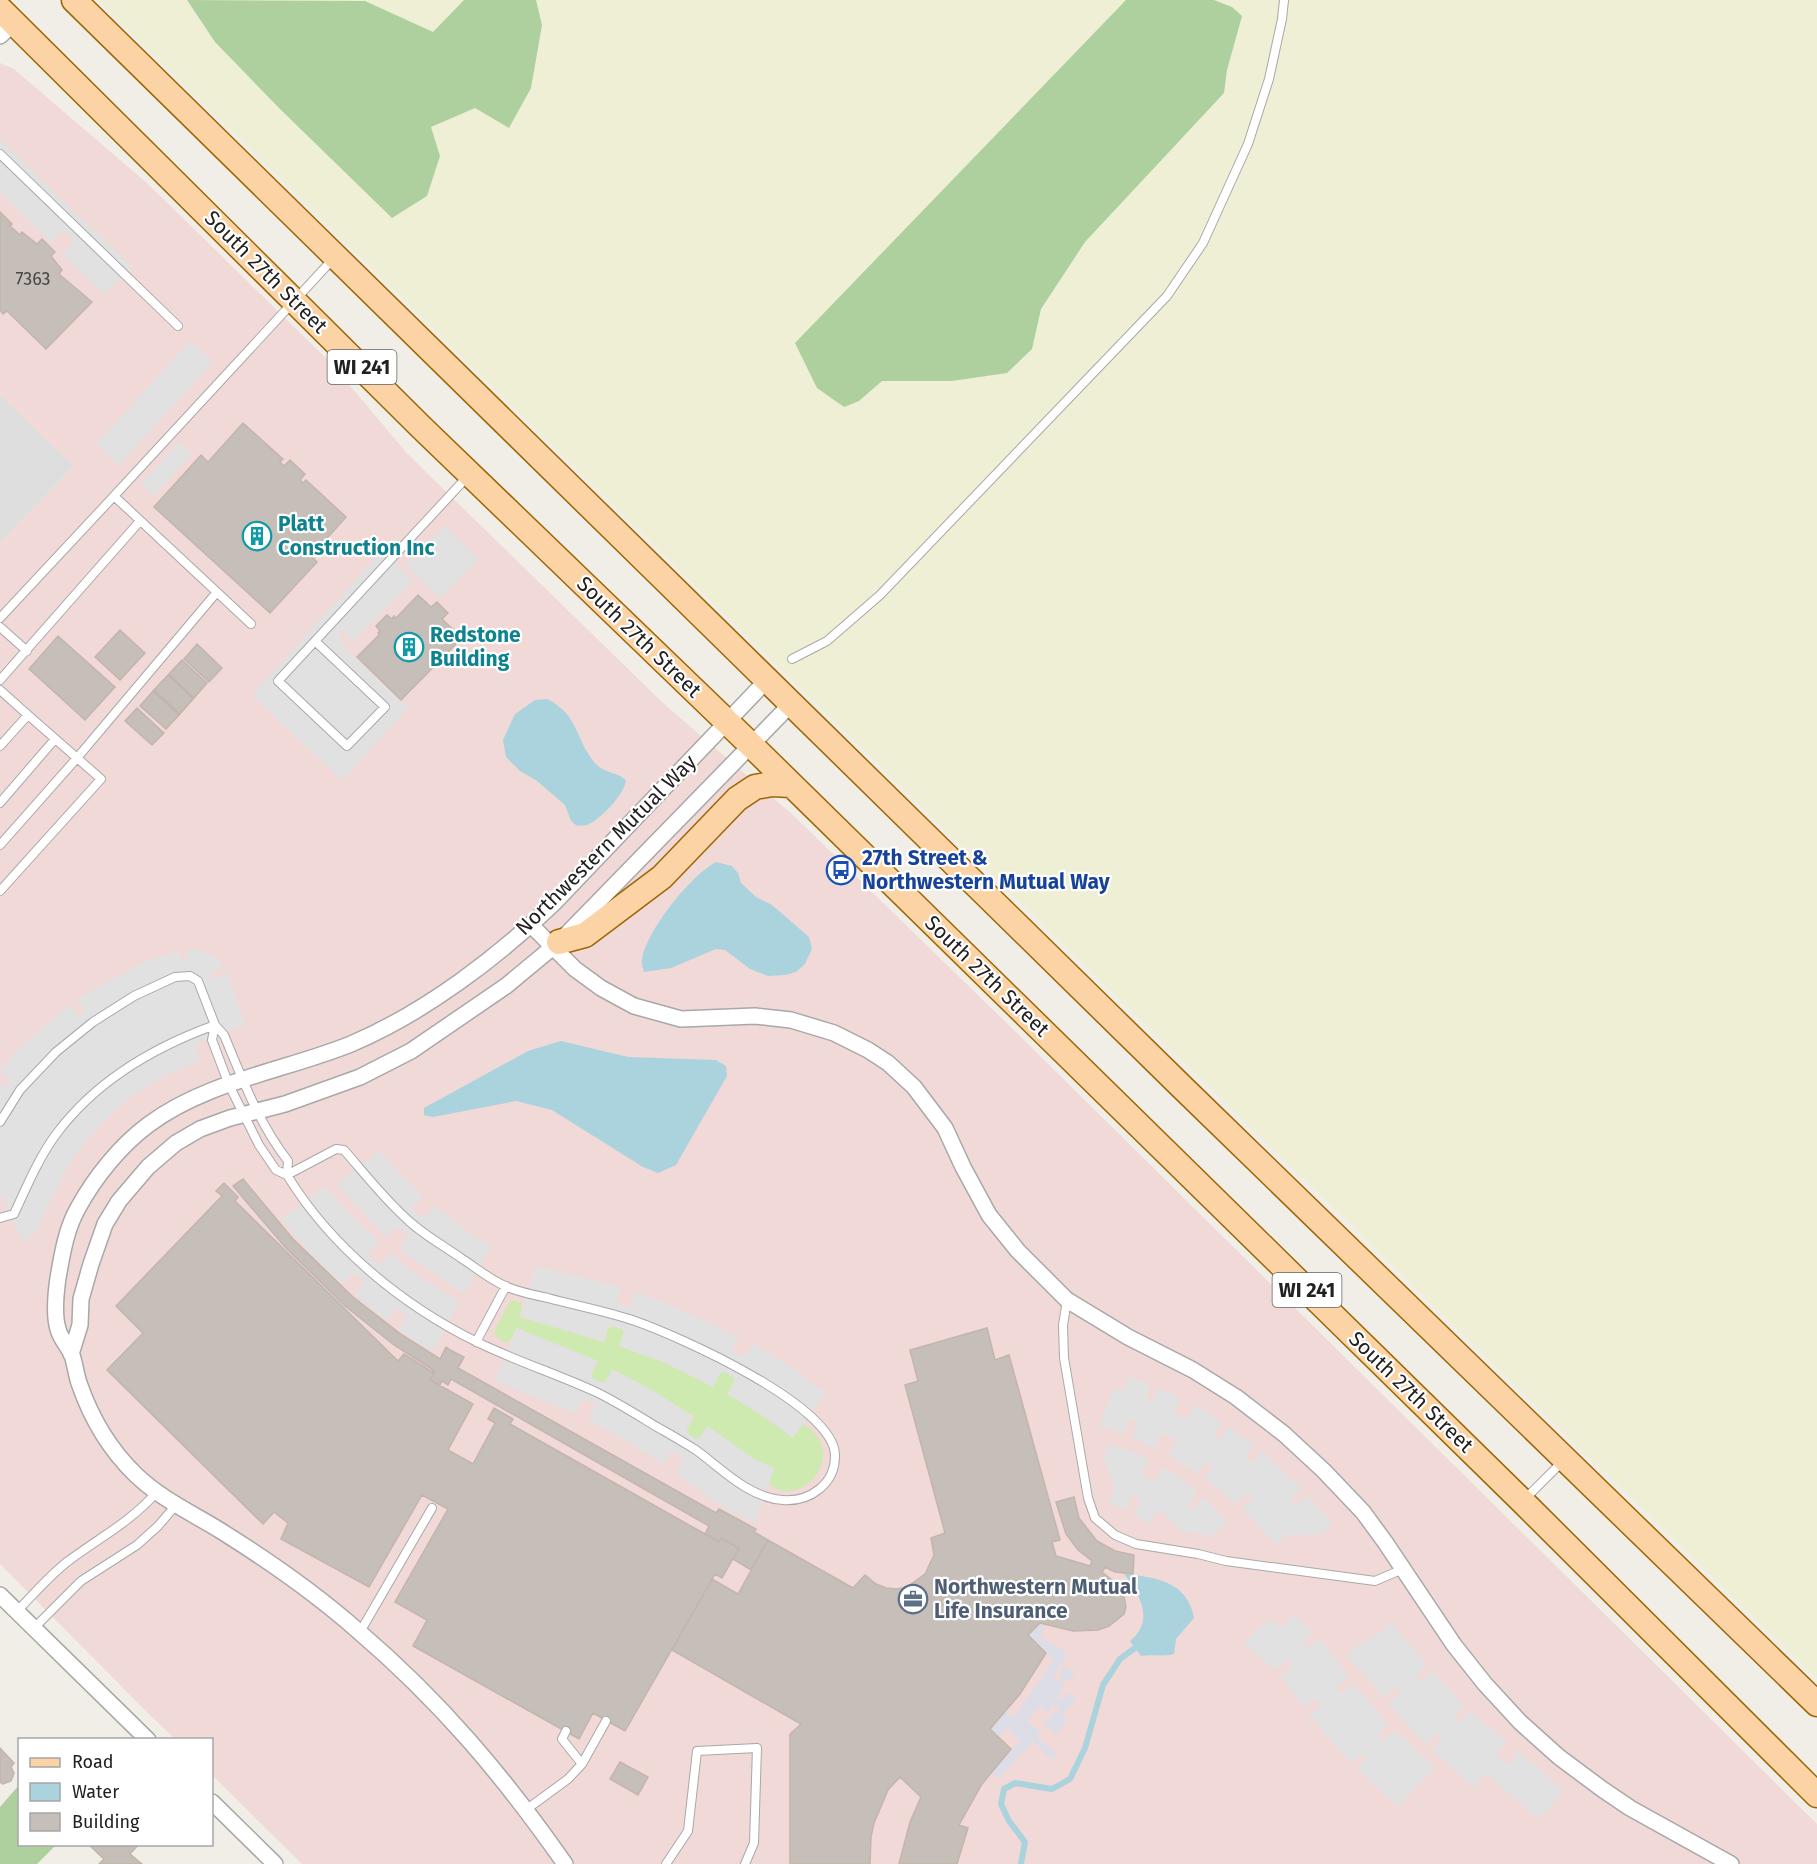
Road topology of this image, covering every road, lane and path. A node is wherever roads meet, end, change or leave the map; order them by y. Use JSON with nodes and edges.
{"nodes":[{"id":1,"x":74,"y":0,"type":"edge"},
{"id":2,"x":1284,"y":0,"type":"edge"},
{"id":3,"x":4,"y":23,"type":"edge"},
{"id":4,"x":0,"y":154,"type":"edge"},
{"id":5,"x":336,"y":256,"type":"junction"},
{"id":6,"x":294,"y":301,"type":"junction"},
{"id":7,"x":178,"y":326,"type":"dead end"},
{"id":8,"x":470,"y":474,"type":"junction"},
{"id":9,"x":114,"y":496,"type":"junction"},
{"id":10,"x":141,"y":521,"type":"junction"},
{"id":11,"x":217,"y":592,"type":"junction"},
{"id":12,"x":0,"y":618,"type":"edge"},
{"id":13,"x":251,"y":624,"type":"dead end"},
{"id":14,"x":0,"y":627,"type":"edge"},
{"id":15,"x":315,"y":641,"type":"junction"},
{"id":16,"x":27,"y":651,"type":"junction"},
{"id":17,"x":792,"y":659,"type":"dead end"},
{"id":18,"x":0,"y":680,"type":"edge"},
{"id":19,"x":767,"y":680,"type":"junction"},
{"id":20,"x":0,"y":690,"type":"edge"},
{"id":21,"x":791,"y":704,"type":"junction"},
{"id":22,"x":28,"y":715,"type":"junction"},
{"id":23,"x":727,"y":722,"type":"junction"},
{"id":24,"x":55,"y":739,"type":"junction"},
{"id":25,"x":751,"y":745,"type":"junction"},
{"id":26,"x":0,"y":746,"type":"edge"},
{"id":27,"x":77,"y":758,"type":"junction"},
{"id":28,"x":791,"y":785,"type":"junction"},
{"id":29,"x":0,"y":803,"type":"edge"},
{"id":30,"x":0,"y":845,"type":"edge"},
{"id":31,"x":0,"y":891,"type":"edge"},
{"id":32,"x":531,"y":925,"type":"junction"},
{"id":33,"x":556,"y":945,"type":"junction"},
{"id":34,"x":214,"y":1026,"type":"junction"},
{"id":35,"x":236,"y":1083,"type":"junction"},
{"id":36,"x":250,"y":1113,"type":"junction"},
{"id":37,"x":0,"y":1122,"type":"edge"},
{"id":38,"x":286,"y":1175,"type":"junction"},
{"id":39,"x":0,"y":1218,"type":"edge"},
{"id":40,"x":506,"y":1286,"type":"junction"},
{"id":41,"x":1067,"y":1300,"type":"junction"},
{"id":42,"x":476,"y":1342,"type":"junction"},
{"id":43,"x":71,"y":1354,"type":"junction"},
{"id":44,"x":1564,"y":1459,"type":"junction"},
{"id":45,"x":156,"y":1493,"type":"junction"},
{"id":46,"x":1523,"y":1502,"type":"junction"},
{"id":47,"x":176,"y":1505,"type":"junction"},
{"id":48,"x":432,"y":1508,"type":"dead end"},
{"id":49,"x":1403,"y":1569,"type":"junction"},
{"id":50,"x":0,"y":1595,"type":"edge"},
{"id":51,"x":17,"y":1611,"type":"junction"},
{"id":52,"x":34,"y":1628,"type":"junction"},
{"id":53,"x":360,"y":1632,"type":"junction"},
{"id":54,"x":1817,"y":1704,"type":"edge"},
{"id":55,"x":606,"y":1721,"type":"dead end"},
{"id":56,"x":566,"y":1731,"type":"dead end"},
{"id":57,"x":146,"y":1738,"type":"edge"},
{"id":58,"x":582,"y":1764,"type":"junction"},
{"id":59,"x":1817,"y":1795,"type":"edge"},
{"id":60,"x":213,"y":1803,"type":"edge"},
{"id":61,"x":527,"y":1809,"type":"junction"},
{"id":62,"x":274,"y":1864,"type":"edge"},
{"id":63,"x":565,"y":1864,"type":"edge"},
{"id":64,"x":666,"y":1864,"type":"edge"},
{"id":65,"x":745,"y":1864,"type":"edge"},
{"id":66,"x":1731,"y":1864,"type":"edge"}],
"edges":[{"from":1,"to":5,"type":"main road","number":"WI 241"},
{"from":2,"to":17,"type":"lane"},
{"from":3,"to":6,"type":"main road","name":"South 27th Street","number":"WI 241"},
{"from":4,"to":7,"type":"lane"},
{"from":5,"to":6,"type":"lane"},
{"from":5,"to":19,"type":"main road","number":"WI 241"},
{"from":6,"to":8,"type":"main road","name":"South 27th Street","number":"WI 241"},
{"from":6,"to":9,"type":"lane"},
{"from":8,"to":15,"type":"lane"},
{"from":8,"to":23,"type":"main road","name":"South 27th Street","number":"WI 241"},
{"from":9,"to":10,"type":"lane"},
{"from":9,"to":12,"type":"lane"},
{"from":10,"to":11,"type":"lane"},
{"from":10,"to":16,"type":"lane"},
{"from":11,"to":13,"type":"lane"},
{"from":11,"to":27,"type":"lane"},
{"from":14,"to":16,"type":"lane"},
{"from":15,"to":15,"type":"lane"},
{"from":16,"to":18,"type":"lane"},
{"from":19,"to":21,"type":"main road","number":"WI 241"},
{"from":19,"to":23,"type":"street","name":"Northwestern Mutual Way"},
{"from":20,"to":22,"type":"lane"},
{"from":21,"to":25,"type":"street","name":"Northwestern Mutual Way"},
{"from":21,"to":44,"type":"main road","number":"WI 241"},
{"from":22,"to":24,"type":"lane"},
{"from":22,"to":26,"type":"lane"},
{"from":23,"to":25,"type":"main road","name":"South 27th Street","number":"WI 241"},
{"from":23,"to":32,"type":"street","name":"Northwestern Mutual Way"},
{"from":24,"to":27,"type":"lane"},
{"from":24,"to":29,"type":"lane"},
{"from":25,"to":28,"type":"main road","name":"South 27th Street","number":"WI 241"},
{"from":25,"to":33,"type":"street","name":"Northwestern Mutual Way"},
{"from":27,"to":30,"type":"lane"},
{"from":27,"to":31,"type":"lane"},
{"from":28,"to":33,"type":"main road"},
{"from":28,"to":46,"type":"main road","name":"South 27th Street","number":"WI 241"},
{"from":32,"to":33,"type":"street"},
{"from":32,"to":35,"type":"street","name":"Northwestern Mutual Way"},
{"from":33,"to":36,"type":"street","name":"Northwestern Mutual Way"},
{"from":33,"to":41,"type":"street"},
{"from":34,"to":35,"type":"lane"},
{"from":34,"to":35,"type":"lane"},
{"from":34,"to":37,"type":"lane"},
{"from":34,"to":39,"type":"lane"},
{"from":35,"to":36,"type":"lane"},
{"from":35,"to":36,"type":"lane"},
{"from":35,"to":43,"type":"street","name":"Northwestern Mutual Way"},
{"from":36,"to":38,"type":"lane"},
{"from":36,"to":38,"type":"lane"},
{"from":36,"to":43,"type":"street","name":"Northwestern Mutual Way"},
{"from":38,"to":40,"type":"lane"},
{"from":38,"to":42,"type":"lane"},
{"from":40,"to":42,"type":"lane"},
{"from":40,"to":42,"type":"lane"},
{"from":41,"to":49,"type":"street"},
{"from":41,"to":49,"type":"lane"},
{"from":43,"to":45,"type":"street","name":"Northwestern Mutual Way"},
{"from":44,"to":46,"type":"lane"},
{"from":44,"to":54,"type":"main road","number":"WI 241"},
{"from":45,"to":47,"type":"street","name":"Northwestern Mutual Way"},
{"from":45,"to":51,"type":"lane"},
{"from":46,"to":59,"type":"main road","name":"South 27th Street","number":"WI 241"},
{"from":47,"to":52,"type":"lane"},
{"from":47,"to":53,"type":"street","name":"Northwestern Mutual Way"},
{"from":48,"to":53,"type":"lane"},
{"from":49,"to":66,"type":"street"},
{"from":50,"to":51,"type":"street"},
{"from":51,"to":52,"type":"street"},
{"from":52,"to":57,"type":"street"},
{"from":53,"to":61,"type":"street","name":"Northwestern Mutual Way"},
{"from":55,"to":58,"type":"lane"},
{"from":56,"to":58,"type":"lane"},
{"from":58,"to":61,"type":"lane"},
{"from":60,"to":62,"type":"street"},
{"from":61,"to":63,"type":"street","name":"Northwestern Mutual Way"},
{"from":64,"to":65,"type":"lane"}]}
